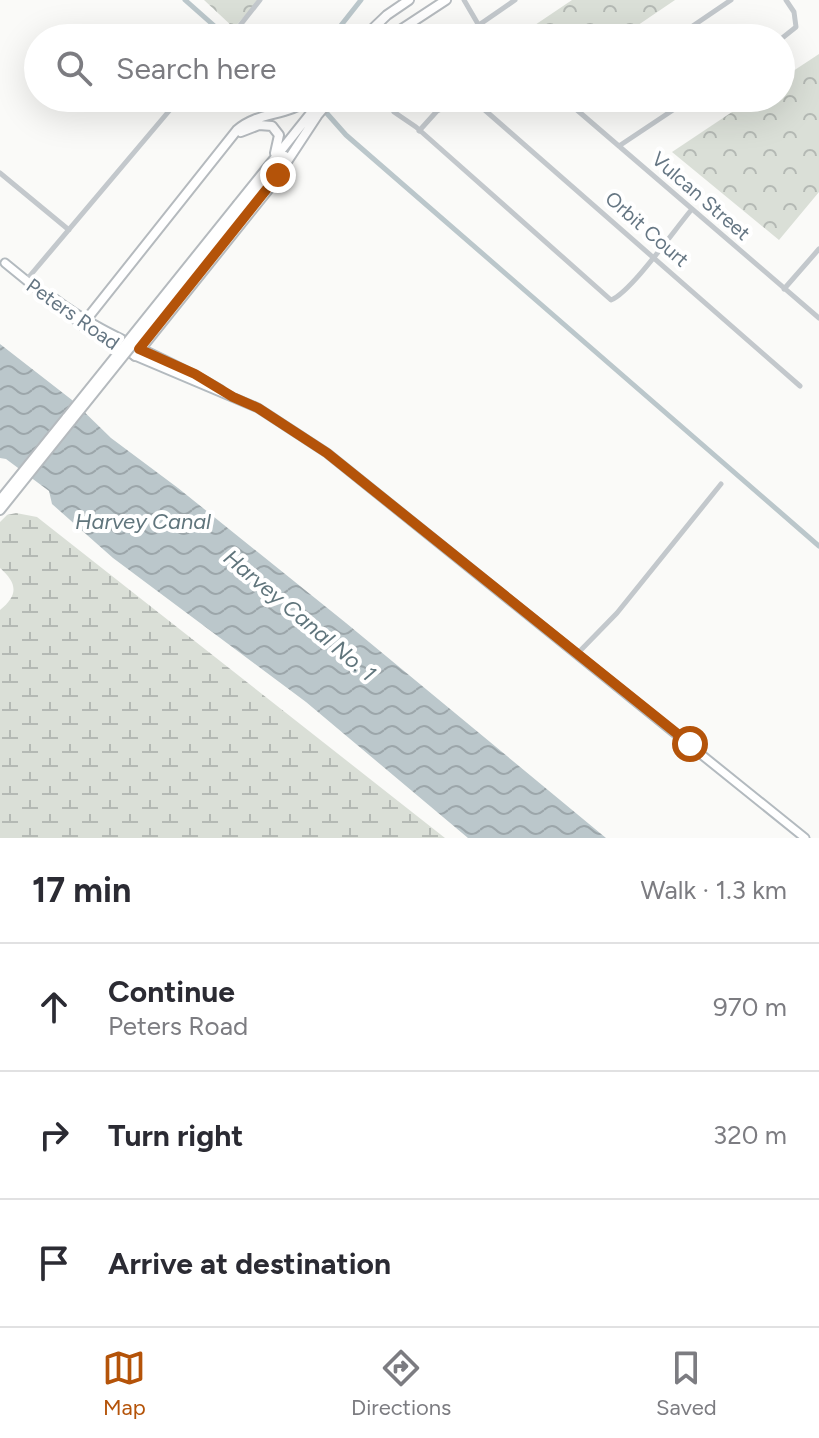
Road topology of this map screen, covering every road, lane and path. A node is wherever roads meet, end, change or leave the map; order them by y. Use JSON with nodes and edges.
{"nodes":[{"id":1,"x":260,"y":0,"type":"edge"},
{"id":2,"x":411,"y":0,"type":"edge"},
{"id":3,"x":464,"y":0,"type":"edge"},
{"id":4,"x":515,"y":0,"type":"edge"},
{"id":5,"x":731,"y":0,"type":"edge"},
{"id":6,"x":786,"y":0,"type":"edge"},
{"id":7,"x":443,"y":1,"type":"edge"},
{"id":8,"x":241,"y":24,"type":"edge"},
{"id":9,"x":378,"y":24,"type":"edge"},
{"id":10,"x":384,"y":24,"type":"edge"},
{"id":11,"x":409,"y":24,"type":"edge"},
{"id":12,"x":478,"y":24,"type":"joint"},
{"id":13,"x":696,"y":24,"type":"edge"},
{"id":14,"x":795,"y":28,"type":"edge"},
{"id":15,"x":168,"y":112,"type":"edge"},
{"id":16,"x":286,"y":112,"type":"edge"},
{"id":17,"x":394,"y":112,"type":"edge"},
{"id":18,"x":436,"y":112,"type":"edge"},
{"id":19,"x":484,"y":112,"type":"edge"},
{"id":20,"x":580,"y":112,"type":"edge"},
{"id":21,"x":670,"y":112,"type":"edge"},
{"id":22,"x":315,"y":114,"type":"junction"},
{"id":23,"x":418,"y":129,"type":"junction"},
{"id":24,"x":231,"y":139,"type":"junction"},
{"id":25,"x":619,"y":146,"type":"junction"},
{"id":26,"x":270,"y":162,"type":"junction"},
{"id":27,"x":0,"y":173,"type":"edge"},
{"id":28,"x":240,"y":206,"type":"junction"},
{"id":29,"x":692,"y":209,"type":"junction"},
{"id":30,"x":69,"y":230,"type":"junction"},
{"id":31,"x":819,"y":249,"type":"edge"},
{"id":32,"x":654,"y":256,"type":"junction"},
{"id":33,"x":3,"y":261,"type":"edge"},
{"id":34,"x":28,"y":278,"type":"junction"},
{"id":35,"x":784,"y":289,"type":"junction"},
{"id":36,"x":819,"y":318,"type":"edge"},
{"id":37,"x":84,"y":323,"type":"junction"},
{"id":38,"x":137,"y":352,"type":"junction"},
{"id":39,"x":800,"y":386,"type":"dead end"},
{"id":40,"x":721,"y":484,"type":"dead end"},
{"id":41,"x":0,"y":500,"type":"edge"},
{"id":42,"x":0,"y":510,"type":"edge"},
{"id":43,"x":577,"y":654,"type":"junction"},
{"id":44,"x":805,"y":838,"type":"edge"}],
"edges":[{"from":1,"to":8,"type":"street"},
{"from":2,"to":9,"type":"main road"},
{"from":2,"to":10,"type":"main road"},
{"from":3,"to":12,"type":"street"},
{"from":4,"to":12,"type":"street"},
{"from":5,"to":13,"type":"street"},
{"from":6,"to":14,"type":"street"},
{"from":7,"to":11,"type":"main road"},
{"from":15,"to":30,"type":"street"},
{"from":16,"to":24,"type":"main road"},
{"from":17,"to":23,"type":"street"},
{"from":18,"to":23,"type":"street","name":"Orbit Court"},
{"from":19,"to":32,"type":"street","name":"Orbit Court"},
{"from":20,"to":25,"type":"street","name":"Vulcan Street"},
{"from":21,"to":25,"type":"street"},
{"from":22,"to":26,"type":"main road"},
{"from":22,"to":28,"type":"main road"},
{"from":22,"to":38,"type":"main road"},
{"from":23,"to":32,"type":"street"},
{"from":24,"to":26,"type":"main road"},
{"from":24,"to":37,"type":"main road"},
{"from":25,"to":29,"type":"street","name":"Vulcan Street"},
{"from":26,"to":28,"type":"main road"},
{"from":27,"to":30,"type":"street"},
{"from":28,"to":41,"type":"main road","bridge":true},
{"from":28,"to":42,"type":"main road","bridge":true},
{"from":29,"to":32,"type":"street"},
{"from":29,"to":35,"type":"street","name":"Vulcan Street"},
{"from":30,"to":34,"type":"street"},
{"from":31,"to":35,"type":"street"},
{"from":32,"to":39,"type":"street","name":"Orbit Court"},
{"from":33,"to":34,"type":"main road","name":"Peters Road"},
{"from":33,"to":37,"type":"main road","name":"Peters Road"},
{"from":34,"to":37,"type":"main road","name":"Peters Road"},
{"from":35,"to":36,"type":"street","name":"Vulcan Street"},
{"from":37,"to":38,"type":"main road","name":"Peters Road"},
{"from":38,"to":43,"type":"main road","name":"Peters Road"},
{"from":40,"to":43,"type":"street"},
{"from":43,"to":44,"type":"main road","name":"Peters Road"}]}
